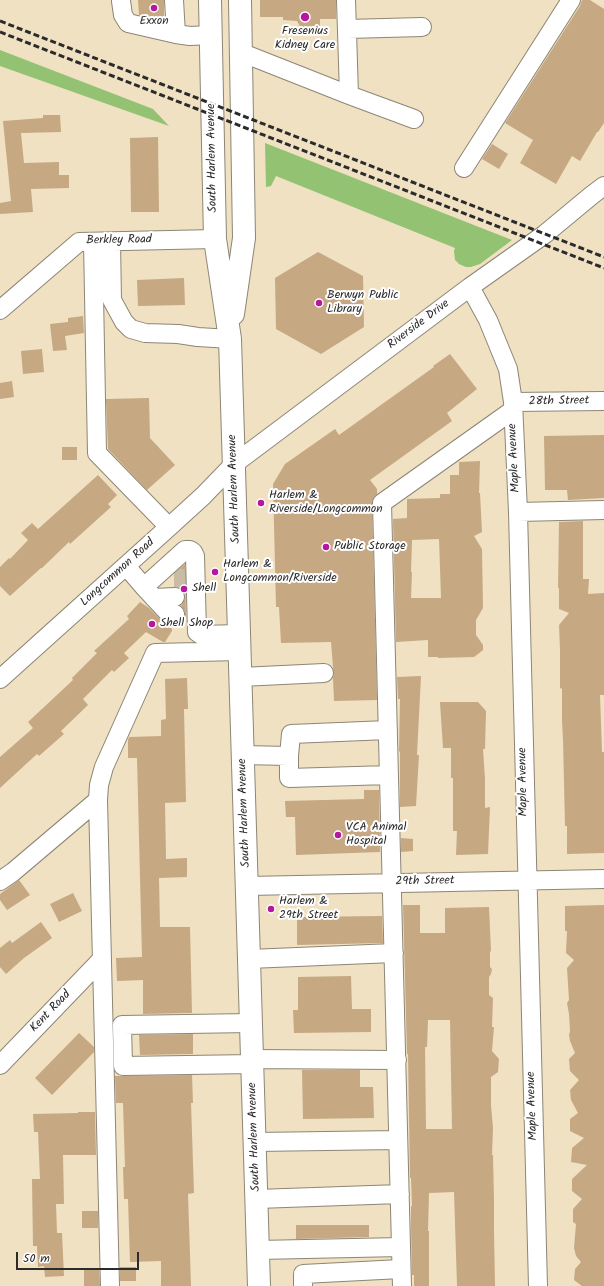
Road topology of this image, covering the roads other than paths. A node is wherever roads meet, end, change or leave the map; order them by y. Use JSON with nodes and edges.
{"nodes":[{"id":1,"x":174,"y":0,"type":"edge"},
{"id":2,"x":210,"y":0,"type":"edge"},
{"id":3,"x":240,"y":0,"type":"edge"},
{"id":4,"x":346,"y":0,"type":"edge"},
{"id":5,"x":571,"y":0,"type":"edge"},
{"id":6,"x":121,"y":1,"type":"edge"},
{"id":7,"x":422,"y":27,"type":"dead end"},
{"id":8,"x":347,"y":29,"type":"junction"},
{"id":9,"x":176,"y":34,"type":"junction"},
{"id":10,"x":211,"y":35,"type":"junction"},
{"id":11,"x":240,"y":52,"type":"junction"},
{"id":12,"x":350,"y":95,"type":"junction"},
{"id":13,"x":414,"y":119,"type":"dead end"},
{"id":14,"x":464,"y":168,"type":"dead end"},
{"id":15,"x":600,"y":195,"type":"edge"},
{"id":16,"x":215,"y":239,"type":"junction"},
{"id":17,"x":93,"y":242,"type":"junction"},
{"id":18,"x":111,"y":242,"type":"junction"},
{"id":19,"x":470,"y":287,"type":"junction"},
{"id":20,"x":0,"y":310,"type":"edge"},
{"id":21,"x":230,"y":339,"type":"junction"},
{"id":22,"x":604,"y":401,"type":"edge"},
{"id":23,"x":513,"y":406,"type":"junction"},
{"id":24,"x":234,"y":464,"type":"junction"},
{"id":25,"x":604,"y":510,"type":"edge"},
{"id":26,"x":518,"y":512,"type":"junction"},
{"id":27,"x":169,"y":527,"type":"junction"},
{"id":28,"x":126,"y":566,"type":"junction"},
{"id":29,"x":174,"y":578,"type":"tunnel mouth"},
{"id":30,"x":150,"y":588,"type":"junction"},
{"id":31,"x":175,"y":606,"type":"dead end"},
{"id":32,"x":239,"y":642,"type":"junction"},
{"id":33,"x":324,"y":673,"type":"dead end"},
{"id":34,"x":241,"y":677,"type":"junction"},
{"id":35,"x":0,"y":679,"type":"edge"},
{"id":36,"x":388,"y":730,"type":"junction"},
{"id":37,"x":243,"y":755,"type":"junction"},
{"id":38,"x":289,"y":756,"type":"junction"},
{"id":39,"x":389,"y":775,"type":"junction"},
{"id":40,"x":98,"y":800,"type":"junction"},
{"id":41,"x":604,"y":879,"type":"edge"},
{"id":42,"x":527,"y":880,"type":"junction"},
{"id":43,"x":0,"y":881,"type":"edge"},
{"id":44,"x":392,"y":883,"type":"junction"},
{"id":45,"x":247,"y":886,"type":"junction"},
{"id":46,"x":394,"y":953,"type":"junction"},
{"id":47,"x":102,"y":959,"type":"junction"},
{"id":48,"x":249,"y":959,"type":"junction"},
{"id":49,"x":251,"y":1023,"type":"junction"},
{"id":50,"x":396,"y":1060,"type":"junction"},
{"id":51,"x":252,"y":1062,"type":"junction"},
{"id":52,"x":0,"y":1065,"type":"edge"},
{"id":53,"x":398,"y":1140,"type":"junction"},
{"id":54,"x":255,"y":1142,"type":"junction"},
{"id":55,"x":400,"y":1194,"type":"junction"},
{"id":56,"x":256,"y":1199,"type":"junction"},
{"id":57,"x":401,"y":1247,"type":"junction"},
{"id":58,"x":258,"y":1250,"type":"junction"},
{"id":59,"x":396,"y":1277,"type":"edge"},
{"id":60,"x":346,"y":1278,"type":"edge"},
{"id":61,"x":110,"y":1286,"type":"edge"},
{"id":62,"x":259,"y":1286,"type":"edge"},
{"id":63,"x":303,"y":1286,"type":"edge"},
{"id":64,"x":538,"y":1286,"type":"edge"}],
"edges":[{"from":1,"to":9,"type":"street"},
{"from":2,"to":10,"type":"main road","name":"South Harlem Avenue"},
{"from":3,"to":11,"type":"main road","name":"South Harlem Avenue"},
{"from":4,"to":8,"type":"street"},
{"from":5,"to":14,"type":"street"},
{"from":6,"to":9,"type":"street"},
{"from":7,"to":8,"type":"street"},
{"from":8,"to":12,"type":"street"},
{"from":9,"to":10,"type":"street"},
{"from":10,"to":16,"type":"main road","name":"South Harlem Avenue"},
{"from":11,"to":12,"type":"street"},
{"from":11,"to":21,"type":"main road","name":"South Harlem Avenue"},
{"from":12,"to":13,"type":"street"},
{"from":15,"to":19,"type":"street","name":"Riverside Drive"},
{"from":16,"to":18,"type":"street","name":"Berkley Road"},
{"from":16,"to":21,"type":"main road","name":"South Harlem Avenue"},
{"from":17,"to":18,"type":"street","name":"Berkley Road"},
{"from":17,"to":20,"type":"street","name":"Berkley Road"},
{"from":17,"to":27,"type":"street"},
{"from":18,"to":21,"type":"street"},
{"from":19,"to":23,"type":"street","name":"Maple Avenue"},
{"from":19,"to":24,"type":"street","name":"Riverside Drive"},
{"from":21,"to":24,"type":"main road","name":"South Harlem Avenue"},
{"from":22,"to":23,"type":"street","name":"28th Street"},
{"from":23,"to":26,"type":"street","name":"Maple Avenue"},
{"from":23,"to":36,"type":"street"},
{"from":24,"to":27,"type":"street","name":"Longcommon Road"},
{"from":24,"to":32,"type":"main road","name":"South Harlem Avenue"},
{"from":25,"to":26,"type":"street"},
{"from":26,"to":42,"type":"street","name":"Maple Avenue"},
{"from":27,"to":28,"type":"street","name":"Longcommon Road"},
{"from":28,"to":30,"type":"street"},
{"from":28,"to":35,"type":"street","name":"Longcommon Road"},
{"from":29,"to":30,"type":"street"},
{"from":30,"to":31,"type":"street"},
{"from":30,"to":32,"type":"street"},
{"from":32,"to":34,"type":"main road","name":"South Harlem Avenue"},
{"from":32,"to":40,"type":"street"},
{"from":33,"to":34,"type":"street"},
{"from":34,"to":37,"type":"main road","name":"South Harlem Avenue"},
{"from":36,"to":38,"type":"street"},
{"from":36,"to":39,"type":"street"},
{"from":37,"to":38,"type":"street"},
{"from":37,"to":45,"type":"main road","name":"South Harlem Avenue"},
{"from":38,"to":39,"type":"street"},
{"from":39,"to":44,"type":"street"},
{"from":40,"to":43,"type":"street"},
{"from":40,"to":47,"type":"street"},
{"from":41,"to":42,"type":"street","name":"29th Street"},
{"from":42,"to":44,"type":"street","name":"29th Street"},
{"from":42,"to":64,"type":"street","name":"Maple Avenue"},
{"from":44,"to":45,"type":"street","name":"29th Street"},
{"from":44,"to":46,"type":"street"},
{"from":45,"to":48,"type":"main road","name":"South Harlem Avenue"},
{"from":46,"to":48,"type":"street"},
{"from":46,"to":50,"type":"street"},
{"from":47,"to":52,"type":"street","name":"Kent Road"},
{"from":47,"to":61,"type":"street"},
{"from":48,"to":49,"type":"main road","name":"South Harlem Avenue"},
{"from":49,"to":51,"type":"main road","name":"South Harlem Avenue"},
{"from":49,"to":51,"type":"street"},
{"from":50,"to":51,"type":"street"},
{"from":50,"to":53,"type":"street"},
{"from":51,"to":54,"type":"main road","name":"South Harlem Avenue"},
{"from":53,"to":54,"type":"street"},
{"from":53,"to":55,"type":"street"},
{"from":54,"to":56,"type":"main road","name":"South Harlem Avenue"},
{"from":55,"to":56,"type":"street"},
{"from":55,"to":57,"type":"street"},
{"from":56,"to":58,"type":"main road","name":"South Harlem Avenue"},
{"from":57,"to":58,"type":"street"},
{"from":57,"to":59,"type":"street"},
{"from":58,"to":62,"type":"main road","name":"South Harlem Avenue"},
{"from":59,"to":60,"type":"street"},
{"from":60,"to":63,"type":"street"}]}
